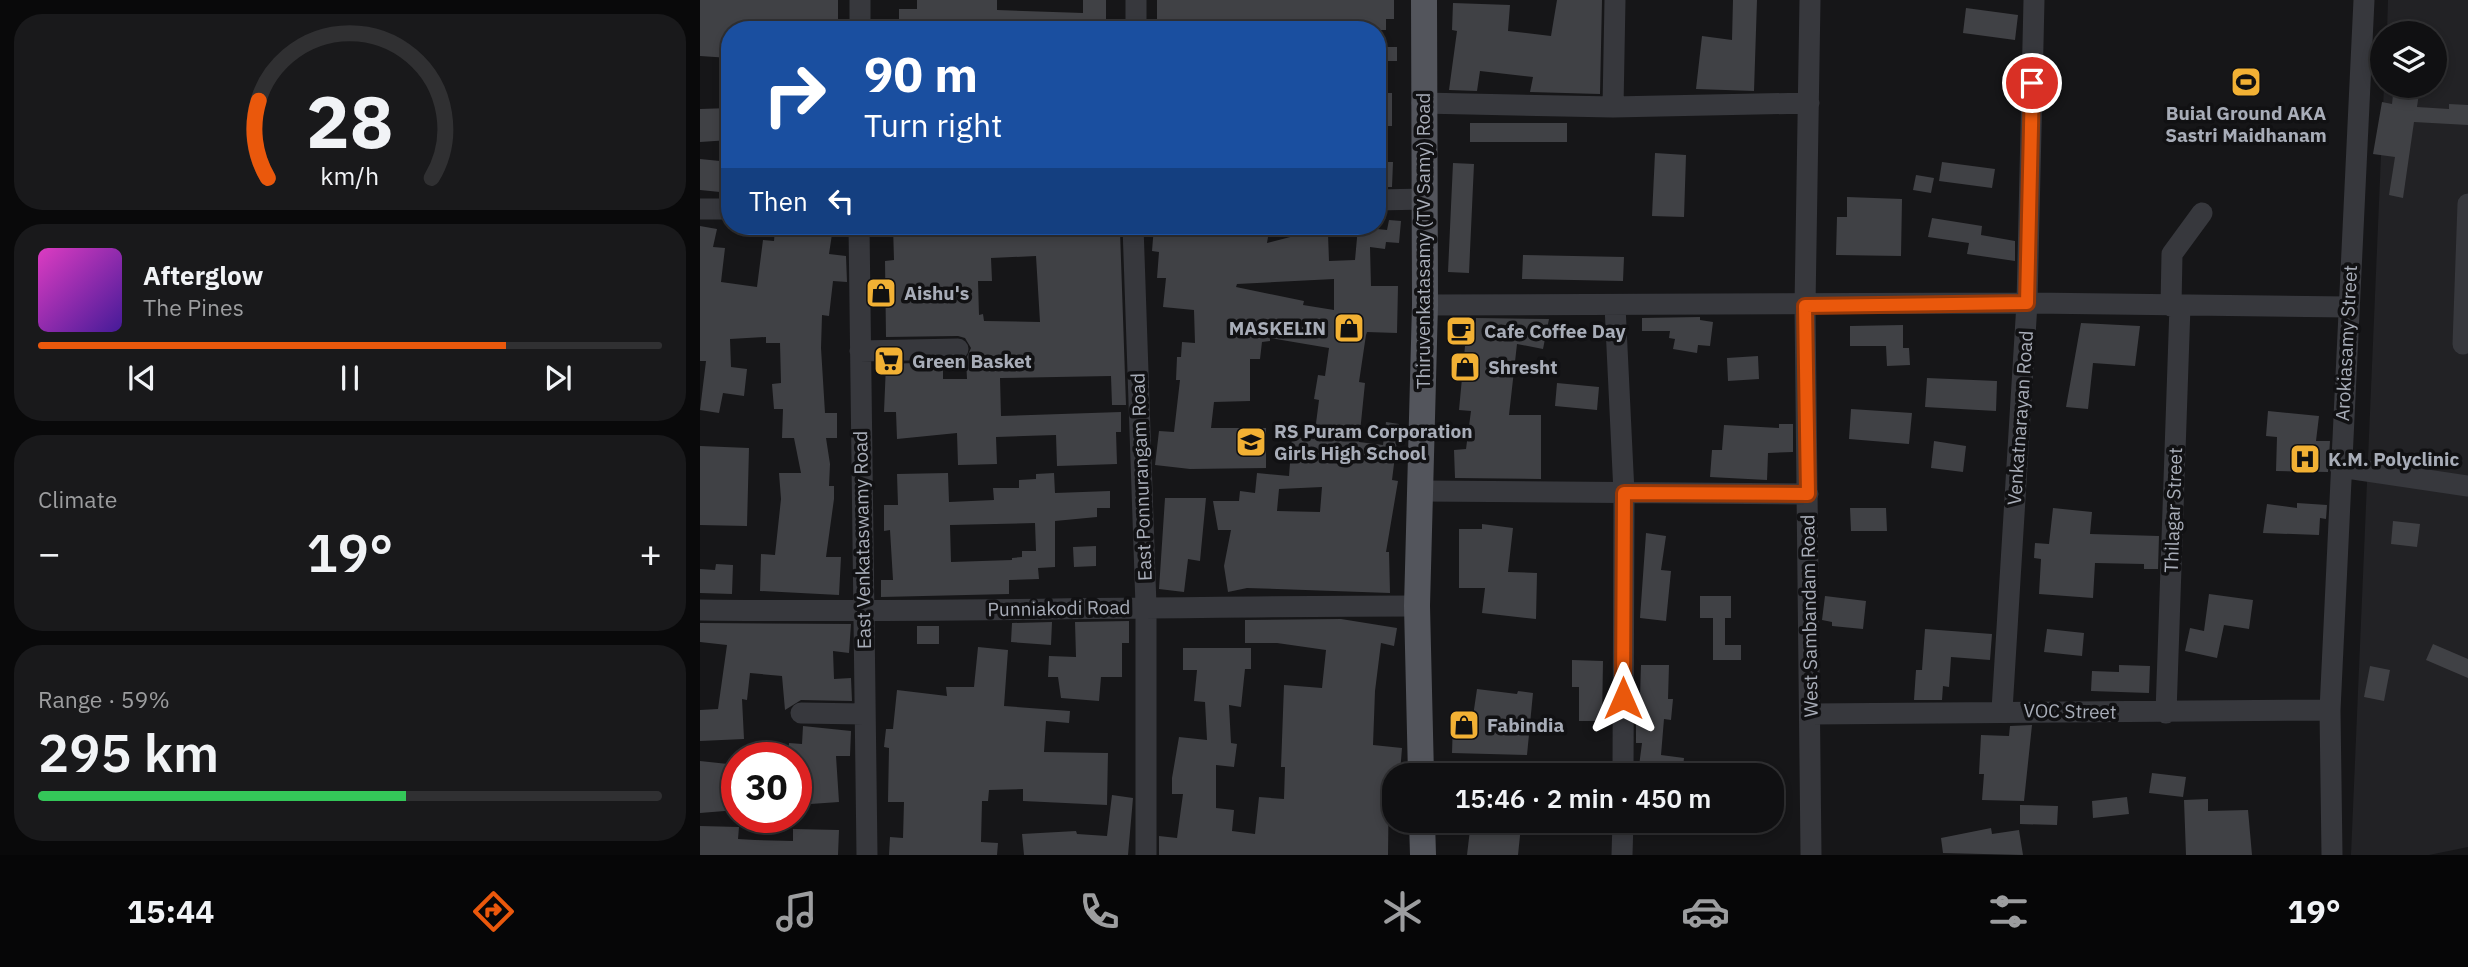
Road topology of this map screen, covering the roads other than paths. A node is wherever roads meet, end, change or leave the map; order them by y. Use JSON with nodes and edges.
{"nodes":[{"id":1,"x":860,"y":0,"type":"edge"},
{"id":2,"x":1136,"y":0,"type":"edge"},
{"id":3,"x":1424,"y":0,"type":"edge"},
{"id":4,"x":1615,"y":0,"type":"edge"},
{"id":5,"x":1810,"y":0,"type":"edge"},
{"id":6,"x":2034,"y":0,"type":"edge"},
{"id":7,"x":2364,"y":0,"type":"edge"},
{"id":8,"x":860,"y":21,"type":"edge"},
{"id":9,"x":1136,"y":21,"type":"edge"},
{"id":10,"x":1422,"y":103,"type":"junction"},
{"id":11,"x":1809,"y":103,"type":"junction"},
{"id":12,"x":1613,"y":107,"type":"junction"},
{"id":13,"x":1425,"y":199,"type":"junction"},
{"id":14,"x":1386,"y":201,"type":"edge"},
{"id":15,"x":2468,"y":204,"type":"edge"},
{"id":16,"x":700,"y":209,"type":"edge"},
{"id":17,"x":721,"y":209,"type":"edge"},
{"id":18,"x":2202,"y":213,"type":"dead end"},
{"id":19,"x":859,"y":235,"type":"edge"},
{"id":20,"x":1133,"y":235,"type":"edge"},
{"id":21,"x":2027,"y":303,"type":"junction"},
{"id":22,"x":1425,"y":305,"type":"junction"},
{"id":23,"x":1615,"y":306,"type":"junction"},
{"id":24,"x":1805,"y":306,"type":"junction"},
{"id":25,"x":2176,"y":306,"type":"junction"},
{"id":26,"x":2347,"y":306,"type":"junction"},
{"id":27,"x":2463,"y":344,"type":"dead end"},
{"id":28,"x":958,"y":349,"type":"dead end"},
{"id":29,"x":860,"y":351,"type":"junction"},
{"id":30,"x":2340,"y":467,"type":"junction"},
{"id":31,"x":2468,"y":486,"type":"edge"},
{"id":32,"x":1421,"y":491,"type":"junction"},
{"id":33,"x":1624,"y":493,"type":"junction"},
{"id":34,"x":1808,"y":494,"type":"junction"},
{"id":35,"x":1146,"y":606,"type":"junction"},
{"id":36,"x":1417,"y":606,"type":"junction"},
{"id":37,"x":700,"y":610,"type":"edge"},
{"id":38,"x":863,"y":612,"type":"junction"},
{"id":39,"x":2330,"y":709,"type":"junction"},
{"id":40,"x":2002,"y":710,"type":"junction"},
{"id":41,"x":801,"y":713,"type":"dead end"},
{"id":42,"x":2166,"y":713,"type":"junction"},
{"id":43,"x":864,"y":714,"type":"junction"},
{"id":44,"x":1810,"y":714,"type":"junction"},
{"id":45,"x":1421,"y":763,"type":"edge"},
{"id":46,"x":1623,"y":763,"type":"edge"},
{"id":47,"x":1422,"y":833,"type":"edge"},
{"id":48,"x":1623,"y":833,"type":"edge"},
{"id":49,"x":867,"y":855,"type":"edge"},
{"id":50,"x":1146,"y":855,"type":"edge"},
{"id":51,"x":1423,"y":855,"type":"edge"},
{"id":52,"x":1622,"y":855,"type":"edge"},
{"id":53,"x":1811,"y":855,"type":"edge"},
{"id":54,"x":2332,"y":855,"type":"edge"}],
"edges":[{"from":1,"to":8,"type":"street"},
{"from":2,"to":9,"type":"street"},
{"from":3,"to":10,"type":"main road","name":"Thiruvenkatasamy (TV Samy) Road"},
{"from":4,"to":12,"type":"street"},
{"from":5,"to":11,"type":"street","name":"West Sambandam Road"},
{"from":6,"to":21,"type":"street","name":"Venkatnarayan Road"},
{"from":7,"to":26,"type":"street","name":"Arokiasamy Street"},
{"from":10,"to":12,"type":"street"},
{"from":10,"to":13,"type":"main road","name":"Thiruvenkatasamy (TV Samy) Road"},
{"from":11,"to":12,"type":"street"},
{"from":11,"to":24,"type":"street","name":"West Sambandam Road"},
{"from":13,"to":14,"type":"street"},
{"from":13,"to":22,"type":"main road","name":"Thiruvenkatasamy (TV Samy) Road"},
{"from":15,"to":27,"type":"street"},
{"from":16,"to":17,"type":"street"},
{"from":18,"to":25,"type":"street","name":"Thilagar Street"},
{"from":19,"to":29,"type":"street","name":"East Venkataswamy Road"},
{"from":20,"to":35,"type":"street","name":"East Ponnurangam Road"},
{"from":21,"to":24,"type":"street"},
{"from":21,"to":25,"type":"street"},
{"from":21,"to":40,"type":"street","name":"Venkatnarayan Road"},
{"from":22,"to":23,"type":"street"},
{"from":22,"to":32,"type":"main road","name":"Thiruvenkatasamy (TV Samy) Road"},
{"from":23,"to":24,"type":"street"},
{"from":23,"to":33,"type":"street"},
{"from":24,"to":34,"type":"street","name":"West Sambandam Road"},
{"from":25,"to":26,"type":"street"},
{"from":25,"to":42,"type":"street","name":"Thilagar Street"},
{"from":26,"to":30,"type":"street","name":"Arokiasamy Street"},
{"from":28,"to":29,"type":"street"},
{"from":29,"to":38,"type":"street","name":"East Venkataswamy Road"},
{"from":30,"to":31,"type":"street"},
{"from":30,"to":39,"type":"street","name":"Arokiasamy Street"},
{"from":32,"to":33,"type":"street"},
{"from":32,"to":36,"type":"main road","name":"Thiruvenkatasamy (TV Samy) Road"},
{"from":33,"to":34,"type":"street"},
{"from":33,"to":46,"type":"street"},
{"from":34,"to":44,"type":"street","name":"West Sambandam Road"},
{"from":35,"to":36,"type":"street","name":"Punniakodi Road"},
{"from":35,"to":38,"type":"street","name":"Punniakodi Road"},
{"from":35,"to":50,"type":"street","name":"East Ponnurangam Road"},
{"from":36,"to":45,"type":"main road","name":"Thiruvenkatasamy (TV Samy) Road"},
{"from":37,"to":38,"type":"street","name":"Punniakodi Road"},
{"from":38,"to":43,"type":"street","name":"East Venkataswamy Road"},
{"from":39,"to":42,"type":"street","name":"VOC Street"},
{"from":39,"to":54,"type":"street","name":"Arokiasamy Street"},
{"from":40,"to":42,"type":"street","name":"VOC Street"},
{"from":40,"to":44,"type":"street","name":"VOC Street"},
{"from":41,"to":43,"type":"street"},
{"from":43,"to":49,"type":"street","name":"East Venkataswamy Road"},
{"from":44,"to":53,"type":"street","name":"West Sambandam Road"},
{"from":47,"to":51,"type":"main road"},
{"from":48,"to":52,"type":"street"}]}
